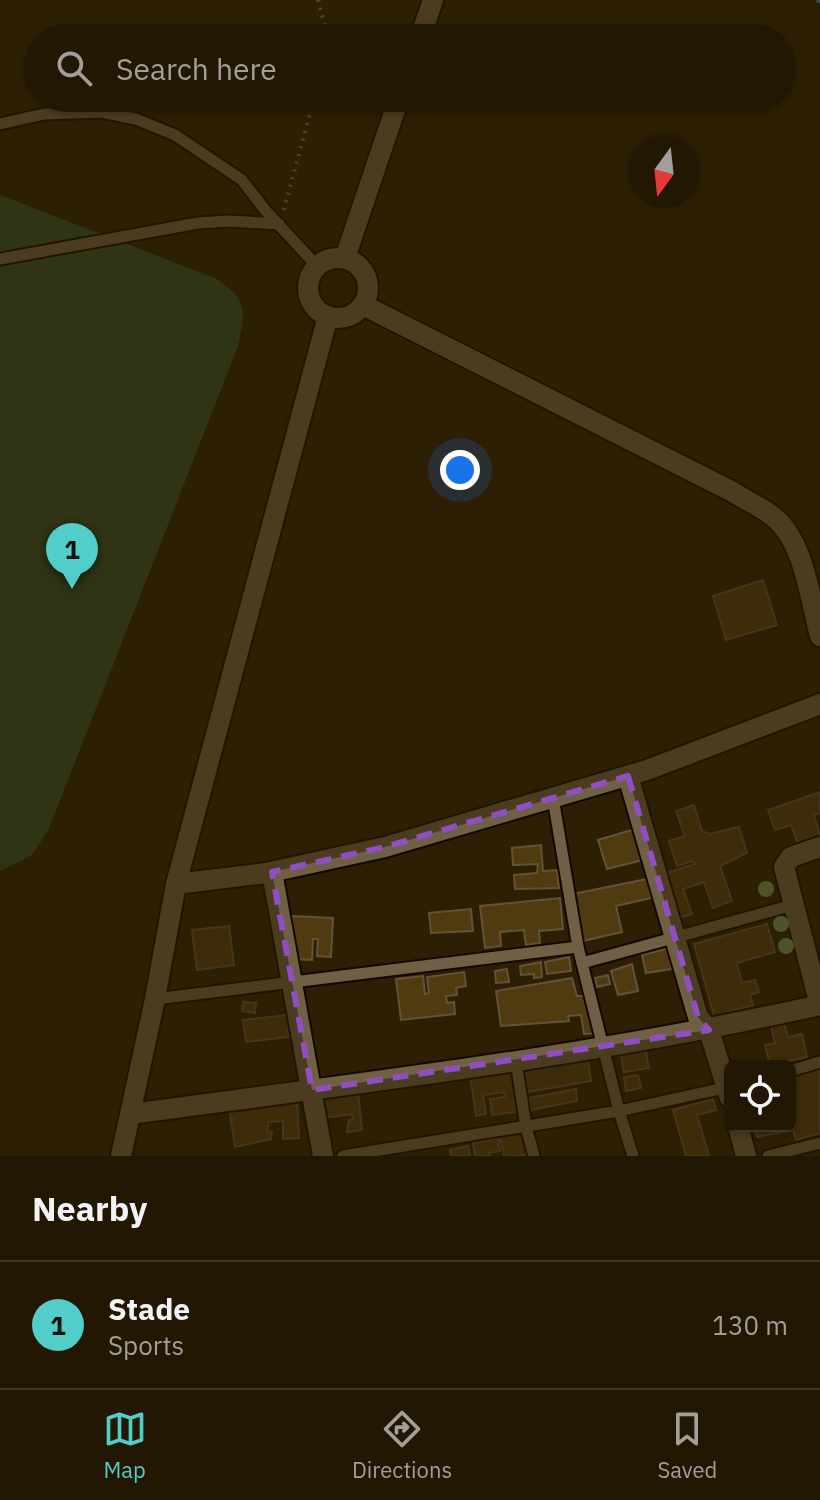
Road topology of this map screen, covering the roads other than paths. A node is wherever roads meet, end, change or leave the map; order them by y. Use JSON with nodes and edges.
{"nodes":[{"id":1,"x":433,"y":0,"type":"edge"},
{"id":2,"x":425,"y":24,"type":"edge"},
{"id":3,"x":394,"y":112,"type":"edge"},
{"id":4,"x":0,"y":124,"type":"edge"},
{"id":5,"x":280,"y":224,"type":"junction"},
{"id":6,"x":345,"y":258,"type":"junction"},
{"id":7,"x":0,"y":259,"type":"edge"},
{"id":8,"x":317,"y":266,"type":"junction"},
{"id":9,"x":363,"y":305,"type":"junction"},
{"id":10,"x":328,"y":316,"type":"junction"},
{"id":11,"x":820,"y":636,"type":"edge"},
{"id":12,"x":820,"y":704,"type":"edge"},
{"id":13,"x":628,"y":776,"type":"junction"},
{"id":14,"x":553,"y":798,"type":"junction"},
{"id":15,"x":820,"y":847,"type":"edge"},
{"id":16,"x":272,"y":872,"type":"junction"},
{"id":17,"x":176,"y":884,"type":"junction"},
{"id":18,"x":793,"y":905,"type":"junction"},
{"id":19,"x":677,"y":937,"type":"junction"},
{"id":20,"x":578,"y":947,"type":"junction"},
{"id":21,"x":582,"y":963,"type":"junction"},
{"id":22,"x":292,"y":982,"type":"junction"},
{"id":23,"x":155,"y":999,"type":"junction"},
{"id":24,"x":820,"y":1005,"type":"edge"},
{"id":25,"x":709,"y":1030,"type":"junction"},
{"id":26,"x":604,"y":1047,"type":"junction"},
{"id":27,"x":516,"y":1061,"type":"junction"},
{"id":28,"x":820,"y":1062,"type":"edge"},
{"id":29,"x":796,"y":1069,"type":"edge"},
{"id":30,"x":724,"y":1076,"type":"edge"},
{"id":31,"x":312,"y":1090,"type":"junction"},
{"id":32,"x":724,"y":1092,"type":"edge"},
{"id":33,"x":619,"y":1111,"type":"junction"},
{"id":34,"x":130,"y":1114,"type":"junction"},
{"id":35,"x":526,"y":1127,"type":"junction"},
{"id":36,"x":740,"y":1132,"type":"edge"},
{"id":37,"x":820,"y":1143,"type":"edge"},
{"id":38,"x":121,"y":1156,"type":"edge"},
{"id":39,"x":323,"y":1156,"type":"edge"},
{"id":40,"x":343,"y":1156,"type":"edge"},
{"id":41,"x":534,"y":1156,"type":"edge"},
{"id":42,"x":633,"y":1156,"type":"edge"},
{"id":43,"x":746,"y":1156,"type":"edge"},
{"id":44,"x":768,"y":1156,"type":"edge"}],
"edges":[{"from":1,"to":2,"type":"street"},
{"from":3,"to":6,"type":"street"},
{"from":4,"to":5,"type":"lane"},
{"from":5,"to":7,"type":"lane"},
{"from":5,"to":8,"type":"lane"},
{"from":6,"to":8,"type":"street"},
{"from":6,"to":9,"type":"street"},
{"from":8,"to":10,"type":"street"},
{"from":9,"to":10,"type":"street"},
{"from":9,"to":11,"type":"street"},
{"from":10,"to":17,"type":"street"},
{"from":12,"to":13,"type":"street"},
{"from":13,"to":14,"type":"street"},
{"from":13,"to":19,"type":"street"},
{"from":14,"to":16,"type":"street"},
{"from":14,"to":20,"type":"lane"},
{"from":15,"to":18,"type":"street"},
{"from":16,"to":17,"type":"street"},
{"from":16,"to":22,"type":"street"},
{"from":17,"to":23,"type":"street"},
{"from":18,"to":19,"type":"lane"},
{"from":18,"to":24,"type":"street"},
{"from":19,"to":21,"type":"lane"},
{"from":19,"to":25,"type":"street"},
{"from":20,"to":21,"type":"lane"},
{"from":20,"to":22,"type":"lane"},
{"from":21,"to":26,"type":"lane"},
{"from":22,"to":23,"type":"lane"},
{"from":22,"to":31,"type":"street"},
{"from":23,"to":34,"type":"street"},
{"from":24,"to":25,"type":"street"},
{"from":25,"to":26,"type":"street"},
{"from":25,"to":30,"type":"street"},
{"from":26,"to":27,"type":"street"},
{"from":26,"to":33,"type":"lane"},
{"from":27,"to":31,"type":"street"},
{"from":27,"to":35,"type":"lane"},
{"from":28,"to":29,"type":"lane"},
{"from":31,"to":34,"type":"street"},
{"from":31,"to":39,"type":"street"},
{"from":32,"to":33,"type":"lane"},
{"from":33,"to":35,"type":"lane"},
{"from":33,"to":42,"type":"lane"},
{"from":34,"to":38,"type":"street"},
{"from":35,"to":40,"type":"lane"},
{"from":35,"to":41,"type":"lane"},
{"from":36,"to":43,"type":"street"},
{"from":37,"to":44,"type":"lane"}]}
